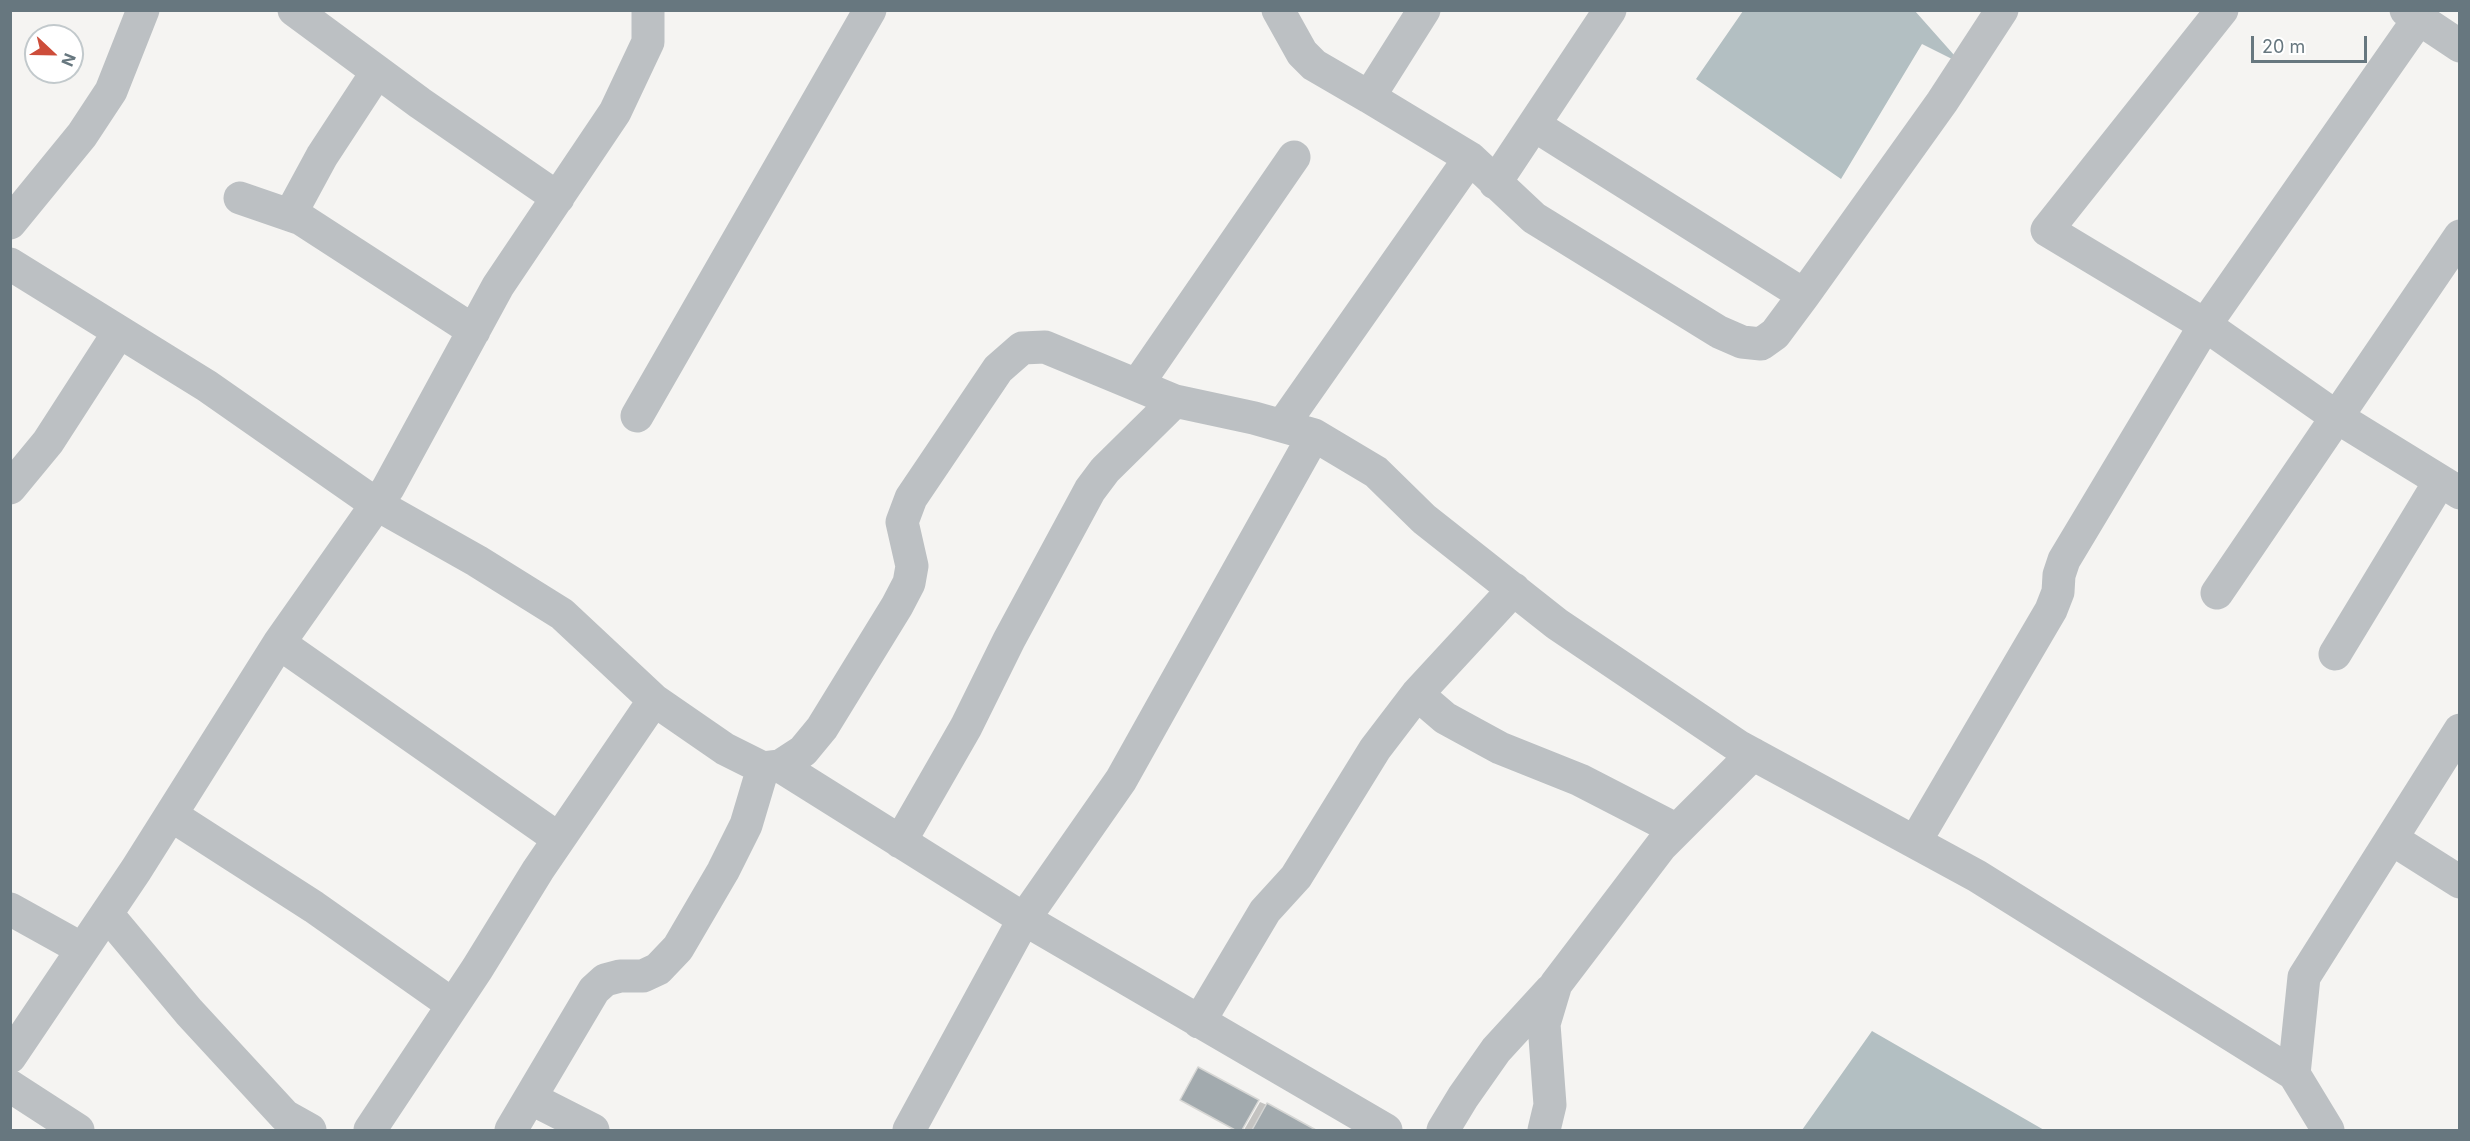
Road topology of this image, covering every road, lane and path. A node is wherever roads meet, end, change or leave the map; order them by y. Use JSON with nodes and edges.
{"nodes":[{"id":1,"x":143,"y":10,"type":"edge"},
{"id":2,"x":294,"y":10,"type":"edge"},
{"id":3,"x":648,"y":10,"type":"edge"},
{"id":4,"x":870,"y":10,"type":"edge"},
{"id":5,"x":1278,"y":10,"type":"edge"},
{"id":6,"x":1424,"y":10,"type":"edge"},
{"id":7,"x":1610,"y":10,"type":"edge"},
{"id":8,"x":2002,"y":10,"type":"edge"},
{"id":9,"x":2222,"y":10,"type":"edge"},
{"id":10,"x":2412,"y":15,"type":"edge"},
{"id":11,"x":2460,"y":46,"type":"edge"},
{"id":12,"x":376,"y":72,"type":"junction"},
{"id":13,"x":1369,"y":97,"type":"junction"},
{"id":14,"x":1534,"y":125,"type":"junction"},
{"id":15,"x":1294,"y":157,"type":"dead end"},
{"id":16,"x":1470,"y":158,"type":"junction"},
{"id":17,"x":1495,"y":183,"type":"junction"},
{"id":18,"x":240,"y":198,"type":"dead end"},
{"id":19,"x":558,"y":198,"type":"junction"},
{"id":20,"x":290,"y":215,"type":"junction"},
{"id":21,"x":10,"y":223,"type":"edge"},
{"id":22,"x":2460,"y":236,"type":"edge"},
{"id":23,"x":10,"y":264,"type":"edge"},
{"id":24,"x":1804,"y":295,"type":"junction"},
{"id":25,"x":2205,"y":325,"type":"junction"},
{"id":26,"x":474,"y":331,"type":"junction"},
{"id":27,"x":119,"y":332,"type":"junction"},
{"id":28,"x":1137,"y":385,"type":"junction"},
{"id":29,"x":1175,"y":401,"type":"junction"},
{"id":30,"x":637,"y":416,"type":"dead end"},
{"id":31,"x":2335,"y":416,"type":"junction"},
{"id":32,"x":1282,"y":426,"type":"junction"},
{"id":33,"x":1314,"y":435,"type":"junction"},
{"id":34,"x":2450,"y":487,"type":"edge"},
{"id":35,"x":10,"y":488,"type":"edge"},
{"id":36,"x":376,"y":504,"type":"junction"},
{"id":37,"x":1514,"y":590,"type":"junction"},
{"id":38,"x":2217,"y":593,"type":"dead end"},
{"id":39,"x":279,"y":643,"type":"junction"},
{"id":40,"x":2335,"y":654,"type":"dead end"},
{"id":41,"x":1418,"y":694,"type":"junction"},
{"id":42,"x":654,"y":700,"type":"junction"},
{"id":43,"x":2460,"y":730,"type":"edge"},
{"id":44,"x":1753,"y":754,"type":"junction"},
{"id":45,"x":772,"y":767,"type":"junction"},
{"id":46,"x":171,"y":815,"type":"junction"},
{"id":47,"x":1677,"y":830,"type":"junction"},
{"id":48,"x":559,"y":839,"type":"junction"},
{"id":49,"x":2392,"y":839,"type":"junction"},
{"id":50,"x":900,"y":842,"type":"junction"},
{"id":51,"x":1915,"y":842,"type":"junction"},
{"id":52,"x":2460,"y":882,"type":"edge"},
{"id":53,"x":10,"y":909,"type":"edge"},
{"id":54,"x":107,"y":914,"type":"junction"},
{"id":55,"x":1024,"y":919,"type":"junction"},
{"id":56,"x":82,"y":949,"type":"junction"},
{"id":57,"x":1556,"y":984,"type":"junction"},
{"id":58,"x":453,"y":1005,"type":"junction"},
{"id":59,"x":1199,"y":1022,"type":"junction"},
{"id":60,"x":10,"y":1057,"type":"edge"},
{"id":61,"x":2294,"y":1074,"type":"junction"},
{"id":62,"x":10,"y":1086,"type":"edge"},
{"id":63,"x":530,"y":1098,"type":"junction"},
{"id":64,"x":78,"y":1131,"type":"edge"},
{"id":65,"x":310,"y":1131,"type":"edge"},
{"id":66,"x":370,"y":1131,"type":"edge"},
{"id":67,"x":511,"y":1131,"type":"edge"},
{"id":68,"x":593,"y":1131,"type":"edge"},
{"id":69,"x":909,"y":1131,"type":"edge"},
{"id":70,"x":1386,"y":1131,"type":"edge"},
{"id":71,"x":1443,"y":1131,"type":"edge"},
{"id":72,"x":1544,"y":1131,"type":"edge"},
{"id":73,"x":2328,"y":1131,"type":"edge"}],
"edges":[{"from":1,"to":21,"type":"street"},
{"from":2,"to":12,"type":"street"},
{"from":3,"to":19,"type":"street"},
{"from":4,"to":30,"type":"street"},
{"from":5,"to":13,"type":"street"},
{"from":6,"to":13,"type":"street"},
{"from":7,"to":14,"type":"street"},
{"from":8,"to":24,"type":"street"},
{"from":9,"to":25,"type":"street"},
{"from":10,"to":11,"type":"street"},
{"from":10,"to":25,"type":"street"},
{"from":12,"to":19,"type":"street"},
{"from":12,"to":20,"type":"street"},
{"from":13,"to":16,"type":"street"},
{"from":14,"to":17,"type":"street"},
{"from":14,"to":24,"type":"street"},
{"from":15,"to":28,"type":"street"},
{"from":16,"to":17,"type":"street"},
{"from":16,"to":32,"type":"street"},
{"from":17,"to":24,"type":"street"},
{"from":18,"to":20,"type":"street"},
{"from":19,"to":26,"type":"street"},
{"from":20,"to":26,"type":"street"},
{"from":22,"to":31,"type":"street"},
{"from":23,"to":27,"type":"street"},
{"from":25,"to":31,"type":"street"},
{"from":25,"to":51,"type":"street"},
{"from":26,"to":36,"type":"street"},
{"from":27,"to":35,"type":"street"},
{"from":27,"to":36,"type":"street"},
{"from":28,"to":29,"type":"street"},
{"from":28,"to":45,"type":"street"},
{"from":29,"to":32,"type":"street"},
{"from":29,"to":50,"type":"street"},
{"from":31,"to":34,"type":"street"},
{"from":31,"to":38,"type":"street"},
{"from":32,"to":33,"type":"street"},
{"from":33,"to":37,"type":"street"},
{"from":33,"to":55,"type":"street"},
{"from":34,"to":40,"type":"street"},
{"from":36,"to":39,"type":"street"},
{"from":36,"to":42,"type":"street"},
{"from":37,"to":41,"type":"street"},
{"from":37,"to":44,"type":"street"},
{"from":39,"to":46,"type":"street"},
{"from":39,"to":48,"type":"street"},
{"from":41,"to":47,"type":"street"},
{"from":41,"to":59,"type":"street"},
{"from":42,"to":45,"type":"street"},
{"from":42,"to":48,"type":"street"},
{"from":43,"to":49,"type":"street"},
{"from":44,"to":47,"type":"street"},
{"from":44,"to":51,"type":"street"},
{"from":45,"to":50,"type":"street"},
{"from":45,"to":63,"type":"street"},
{"from":46,"to":54,"type":"street"},
{"from":46,"to":58,"type":"street"},
{"from":47,"to":57,"type":"street"},
{"from":48,"to":58,"type":"street"},
{"from":49,"to":52,"type":"street"},
{"from":49,"to":61,"type":"street"},
{"from":50,"to":55,"type":"street"},
{"from":51,"to":61,"type":"street"},
{"from":53,"to":56,"type":"street"},
{"from":54,"to":56,"type":"street"},
{"from":54,"to":65,"type":"street"},
{"from":55,"to":59,"type":"street"},
{"from":55,"to":69,"type":"street"},
{"from":56,"to":60,"type":"street"},
{"from":57,"to":71,"type":"street"},
{"from":57,"to":72,"type":"street"},
{"from":58,"to":66,"type":"street"},
{"from":59,"to":70,"type":"street"},
{"from":61,"to":73,"type":"street"},
{"from":62,"to":64,"type":"street"},
{"from":63,"to":67,"type":"street"},
{"from":63,"to":68,"type":"street"}]}
